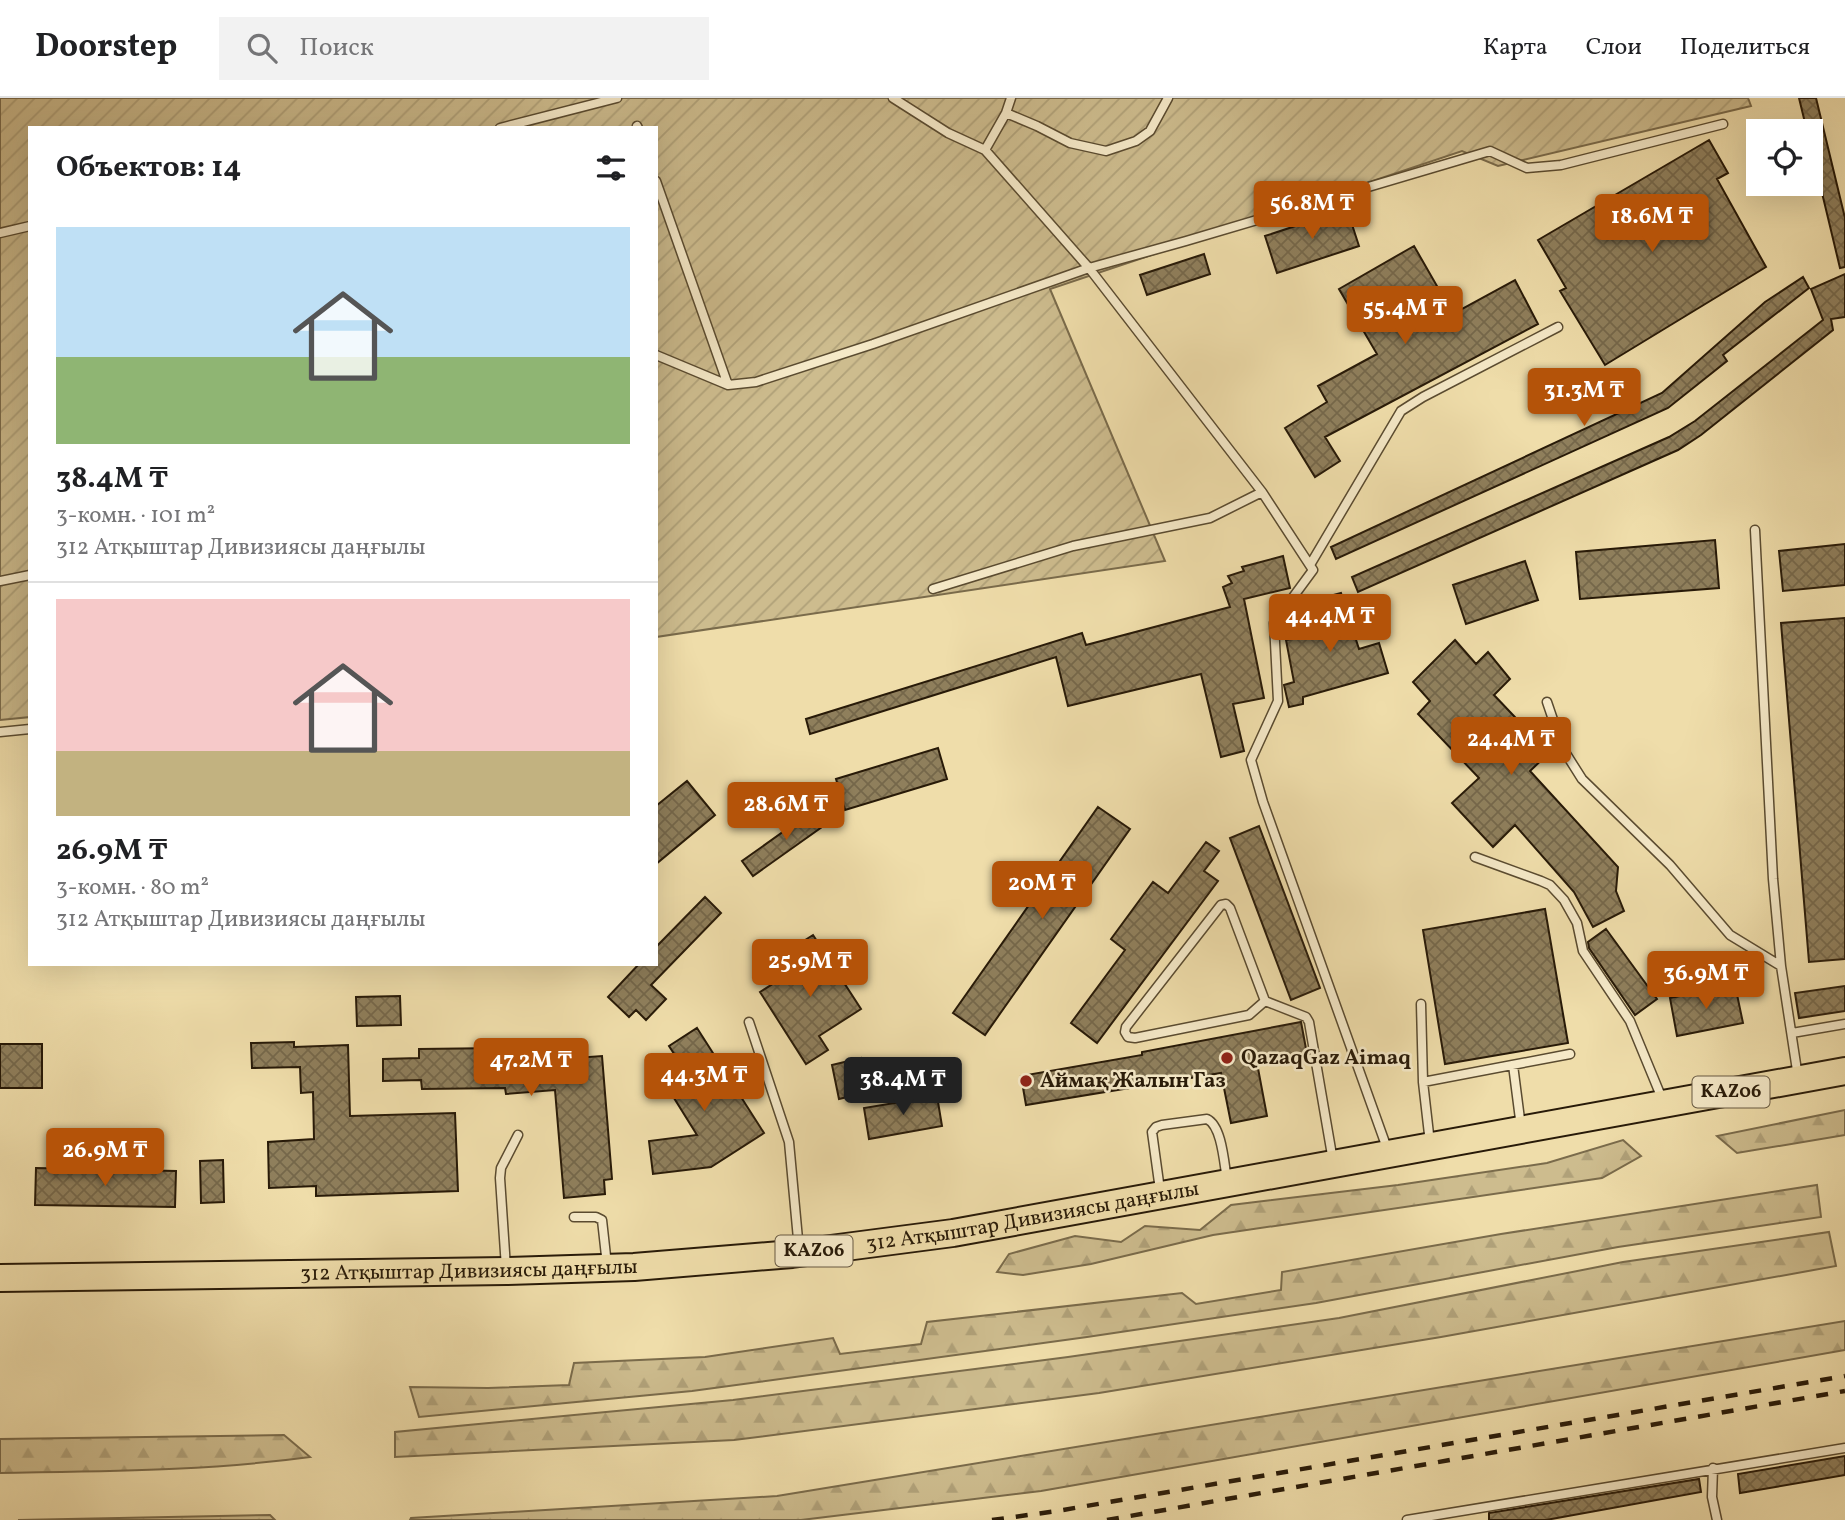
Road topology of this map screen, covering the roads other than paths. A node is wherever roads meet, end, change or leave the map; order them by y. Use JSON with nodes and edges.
{"nodes":[{"id":1,"x":617,"y":98,"type":"edge"},
{"id":2,"x":893,"y":98,"type":"edge"},
{"id":3,"x":1011,"y":98,"type":"edge"},
{"id":4,"x":1168,"y":98,"type":"edge"},
{"id":5,"x":1006,"y":113,"type":"junction"},
{"id":6,"x":1723,"y":124,"type":"dead end"},
{"id":7,"x":508,"y":126,"type":"edge"},
{"id":8,"x":985,"y":150,"type":"junction"},
{"id":9,"x":658,"y":187,"type":"edge"},
{"id":10,"x":28,"y":226,"type":"edge"},
{"id":11,"x":0,"y":233,"type":"edge"},
{"id":12,"x":1090,"y":268,"type":"junction"},
{"id":13,"x":1558,"y":327,"type":"dead end"},
{"id":14,"x":659,"y":355,"type":"edge"},
{"id":15,"x":728,"y":385,"type":"junction"},
{"id":16,"x":1262,"y":492,"type":"junction"},
{"id":17,"x":1755,"y":530,"type":"dead end"},
{"id":18,"x":1310,"y":565,"type":"junction"},
{"id":19,"x":28,"y":575,"type":"edge"},
{"id":20,"x":0,"y":581,"type":"edge"},
{"id":21,"x":933,"y":589,"type":"dead end"},
{"id":22,"x":1547,"y":702,"type":"dead end"},
{"id":23,"x":28,"y":729,"type":"edge"},
{"id":24,"x":0,"y":732,"type":"edge"},
{"id":25,"x":1475,"y":857,"type":"dead end"},
{"id":26,"x":1781,"y":967,"type":"junction"},
{"id":27,"x":1265,"y":1001,"type":"junction"},
{"id":28,"x":1421,"y":1004,"type":"dead end"},
{"id":29,"x":749,"y":1022,"type":"dead end"},
{"id":30,"x":1845,"y":1024,"type":"edge"},
{"id":31,"x":1792,"y":1034,"type":"junction"},
{"id":32,"x":1570,"y":1054,"type":"dead end"},
{"id":33,"x":1513,"y":1065,"type":"junction"},
{"id":34,"x":1845,"y":1071,"type":"edge"},
{"id":35,"x":1799,"y":1080,"type":"junction"},
{"id":36,"x":1423,"y":1082,"type":"junction"},
{"id":37,"x":1664,"y":1104,"type":"junction"},
{"id":38,"x":1522,"y":1130,"type":"junction"},
{"id":39,"x":518,"y":1135,"type":"dead end"},
{"id":40,"x":1430,"y":1146,"type":"junction"},
{"id":41,"x":1389,"y":1154,"type":"junction"},
{"id":42,"x":1334,"y":1164,"type":"junction"},
{"id":43,"x":1228,"y":1183,"type":"junction"},
{"id":44,"x":1161,"y":1195,"type":"junction"},
{"id":45,"x":574,"y":1217,"type":"dead end"},
{"id":46,"x":799,"y":1253,"type":"junction"},
{"id":47,"x":608,"y":1268,"type":"junction"},
{"id":48,"x":506,"y":1271,"type":"junction"},
{"id":49,"x":0,"y":1278,"type":"edge"},
{"id":50,"x":1845,"y":1448,"type":"edge"},
{"id":51,"x":1713,"y":1468,"type":"junction"},
{"id":52,"x":1407,"y":1520,"type":"edge"},
{"id":53,"x":1717,"y":1520,"type":"edge"}],
"edges":[{"from":1,"to":7,"type":"lane"},
{"from":2,"to":8,"type":"lane"},
{"from":3,"to":5,"type":"lane"},
{"from":4,"to":5,"type":"lane"},
{"from":5,"to":8,"type":"lane"},
{"from":6,"to":12,"type":"lane"},
{"from":8,"to":12,"type":"lane"},
{"from":9,"to":15,"type":"lane"},
{"from":10,"to":11,"type":"lane"},
{"from":12,"to":15,"type":"lane"},
{"from":12,"to":16,"type":"lane"},
{"from":13,"to":18,"type":"lane"},
{"from":14,"to":15,"type":"lane"},
{"from":16,"to":18,"type":"lane"},
{"from":16,"to":21,"type":"lane"},
{"from":17,"to":26,"type":"lane"},
{"from":18,"to":41,"type":"lane"},
{"from":19,"to":20,"type":"lane"},
{"from":22,"to":26,"type":"lane"},
{"from":23,"to":24,"type":"lane"},
{"from":25,"to":37,"type":"lane"},
{"from":26,"to":31,"type":"lane"},
{"from":27,"to":27,"type":"lane"},
{"from":27,"to":42,"type":"lane"},
{"from":28,"to":36,"type":"lane"},
{"from":29,"to":46,"type":"lane"},
{"from":30,"to":31,"type":"lane"},
{"from":31,"to":35,"type":"lane"},
{"from":32,"to":33,"type":"lane"},
{"from":33,"to":36,"type":"lane"},
{"from":33,"to":38,"type":"lane"},
{"from":34,"to":35,"type":"highway","name":"312 Атқыштар Дивизиясы даңғылы","number":"KАZ06"},
{"from":35,"to":37,"type":"highway","name":"312 Атқыштар Дивизиясы даңғылы","number":"KАZ06"},
{"from":36,"to":40,"type":"lane"},
{"from":37,"to":38,"type":"highway","name":"312 Атқыштар Дивизиясы даңғылы","number":"KАZ06"},
{"from":38,"to":40,"type":"highway","name":"312 Атқыштар Дивизиясы даңғылы","number":"KАZ06"},
{"from":39,"to":48,"type":"lane"},
{"from":40,"to":41,"type":"highway","name":"312 Атқыштар Дивизиясы даңғылы","number":"KАZ06"},
{"from":41,"to":42,"type":"highway","name":"312 Атқыштар Дивизиясы даңғылы","number":"KАZ06"},
{"from":42,"to":43,"type":"highway","name":"312 Атқыштар Дивизиясы даңғылы","number":"KАZ06"},
{"from":43,"to":44,"type":"highway","name":"312 Атқыштар Дивизиясы даңғылы","number":"KАZ06"},
{"from":43,"to":44,"type":"lane"},
{"from":44,"to":46,"type":"highway","name":"312 Атқыштар Дивизиясы даңғылы","number":"KАZ06"},
{"from":45,"to":47,"type":"lane"},
{"from":46,"to":47,"type":"highway","name":"312 Атқыштар Дивизиясы даңғылы","number":"KАZ06"},
{"from":47,"to":48,"type":"highway","name":"312 Атқыштар Дивизиясы даңғылы","number":"KАZ06"},
{"from":48,"to":49,"type":"highway","name":"312 Атқыштар Дивизиясы даңғылы","number":"KАZ06"},
{"from":50,"to":51,"type":"lane"},
{"from":51,"to":52,"type":"lane"},
{"from":51,"to":53,"type":"lane"}]}
